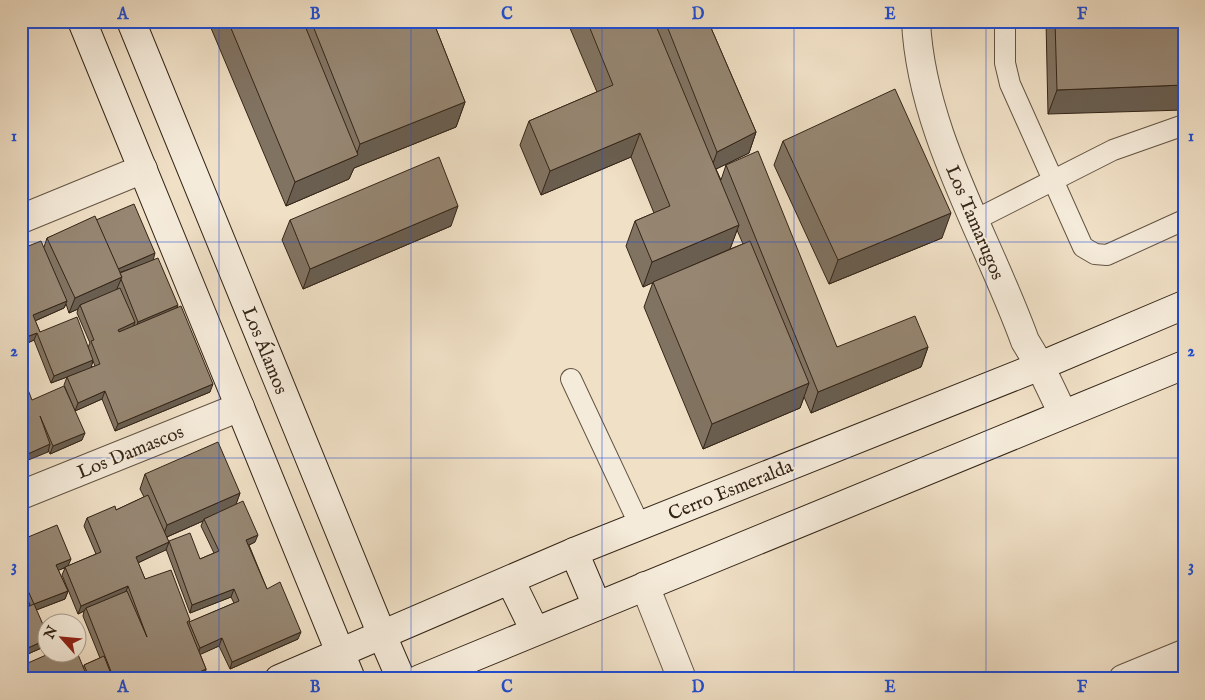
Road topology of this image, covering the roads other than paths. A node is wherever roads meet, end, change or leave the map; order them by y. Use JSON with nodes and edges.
{"nodes":[{"id":1,"x":82,"y":21,"type":"edge"},
{"id":2,"x":131,"y":21,"type":"edge"},
{"id":3,"x":916,"y":21,"type":"edge"},
{"id":4,"x":1005,"y":21,"type":"edge"},
{"id":5,"x":1184,"y":125,"type":"edge"},
{"id":6,"x":143,"y":169,"type":"junction"},
{"id":7,"x":1052,"y":181,"type":"junction"},
{"id":8,"x":21,"y":219,"type":"edge"},
{"id":9,"x":975,"y":220,"type":"junction"},
{"id":10,"x":1184,"y":220,"type":"edge"},
{"id":11,"x":1184,"y":305,"type":"edge"},
{"id":12,"x":1184,"y":365,"type":"edge"},
{"id":13,"x":1040,"y":366,"type":"junction"},
{"id":14,"x":572,"y":379,"type":"dead end"},
{"id":15,"x":240,"y":407,"type":"junction"},
{"id":16,"x":1063,"y":414,"type":"junction"},
{"id":17,"x":21,"y":495,"type":"edge"},
{"id":18,"x":640,"y":526,"type":"junction"},
{"id":19,"x":574,"y":552,"type":"junction"},
{"id":20,"x":510,"y":580,"type":"junction"},
{"id":21,"x":645,"y":586,"type":"junction"},
{"id":22,"x":597,"y":606,"type":"junction"},
{"id":23,"x":535,"y":631,"type":"junction"},
{"id":24,"x":382,"y":636,"type":"junction"},
{"id":25,"x":341,"y":653,"type":"junction"},
{"id":26,"x":1184,"y":654,"type":"edge"},
{"id":27,"x":279,"y":679,"type":"edge"},
{"id":28,"x":351,"y":679,"type":"edge"},
{"id":29,"x":401,"y":679,"type":"edge"},
{"id":30,"x":420,"y":679,"type":"edge"},
{"id":31,"x":682,"y":679,"type":"edge"},
{"id":32,"x":1123,"y":679,"type":"edge"}],
"edges":[{"from":1,"to":6,"type":"street"},
{"from":2,"to":24,"type":"street","name":"Los Álamos"},
{"from":3,"to":9,"type":"street","name":"Los Tamarugos"},
{"from":4,"to":7,"type":"lane"},
{"from":5,"to":7,"type":"lane"},
{"from":6,"to":8,"type":"street"},
{"from":6,"to":15,"type":"street"},
{"from":7,"to":9,"type":"lane"},
{"from":7,"to":10,"type":"lane"},
{"from":9,"to":13,"type":"street","name":"Los Tamarugos"},
{"from":11,"to":13,"type":"street","name":"Cerro Esmeralda"},
{"from":12,"to":16,"type":"street"},
{"from":13,"to":16,"type":"street","name":"Los Tamarugos"},
{"from":13,"to":18,"type":"street","name":"Cerro Esmeralda"},
{"from":14,"to":18,"type":"lane"},
{"from":15,"to":17,"type":"street","name":"Los Damascos"},
{"from":15,"to":25,"type":"street"},
{"from":16,"to":21,"type":"street"},
{"from":18,"to":19,"type":"street","name":"Cerro Esmeralda"},
{"from":19,"to":20,"type":"street","name":"Cerro Esmeralda"},
{"from":19,"to":22,"type":"street"},
{"from":20,"to":23,"type":"street"},
{"from":20,"to":24,"type":"street","name":"Cerro Esmeralda"},
{"from":21,"to":22,"type":"street"},
{"from":21,"to":31,"type":"street"},
{"from":22,"to":23,"type":"street"},
{"from":23,"to":30,"type":"street"},
{"from":24,"to":25,"type":"street","name":"Cerro Esmeralda"},
{"from":24,"to":29,"type":"street","name":"Los Álamos"},
{"from":25,"to":27,"type":"street","name":"Cerro Esmeralda"},
{"from":25,"to":28,"type":"street"},
{"from":26,"to":32,"type":"street"}]}
